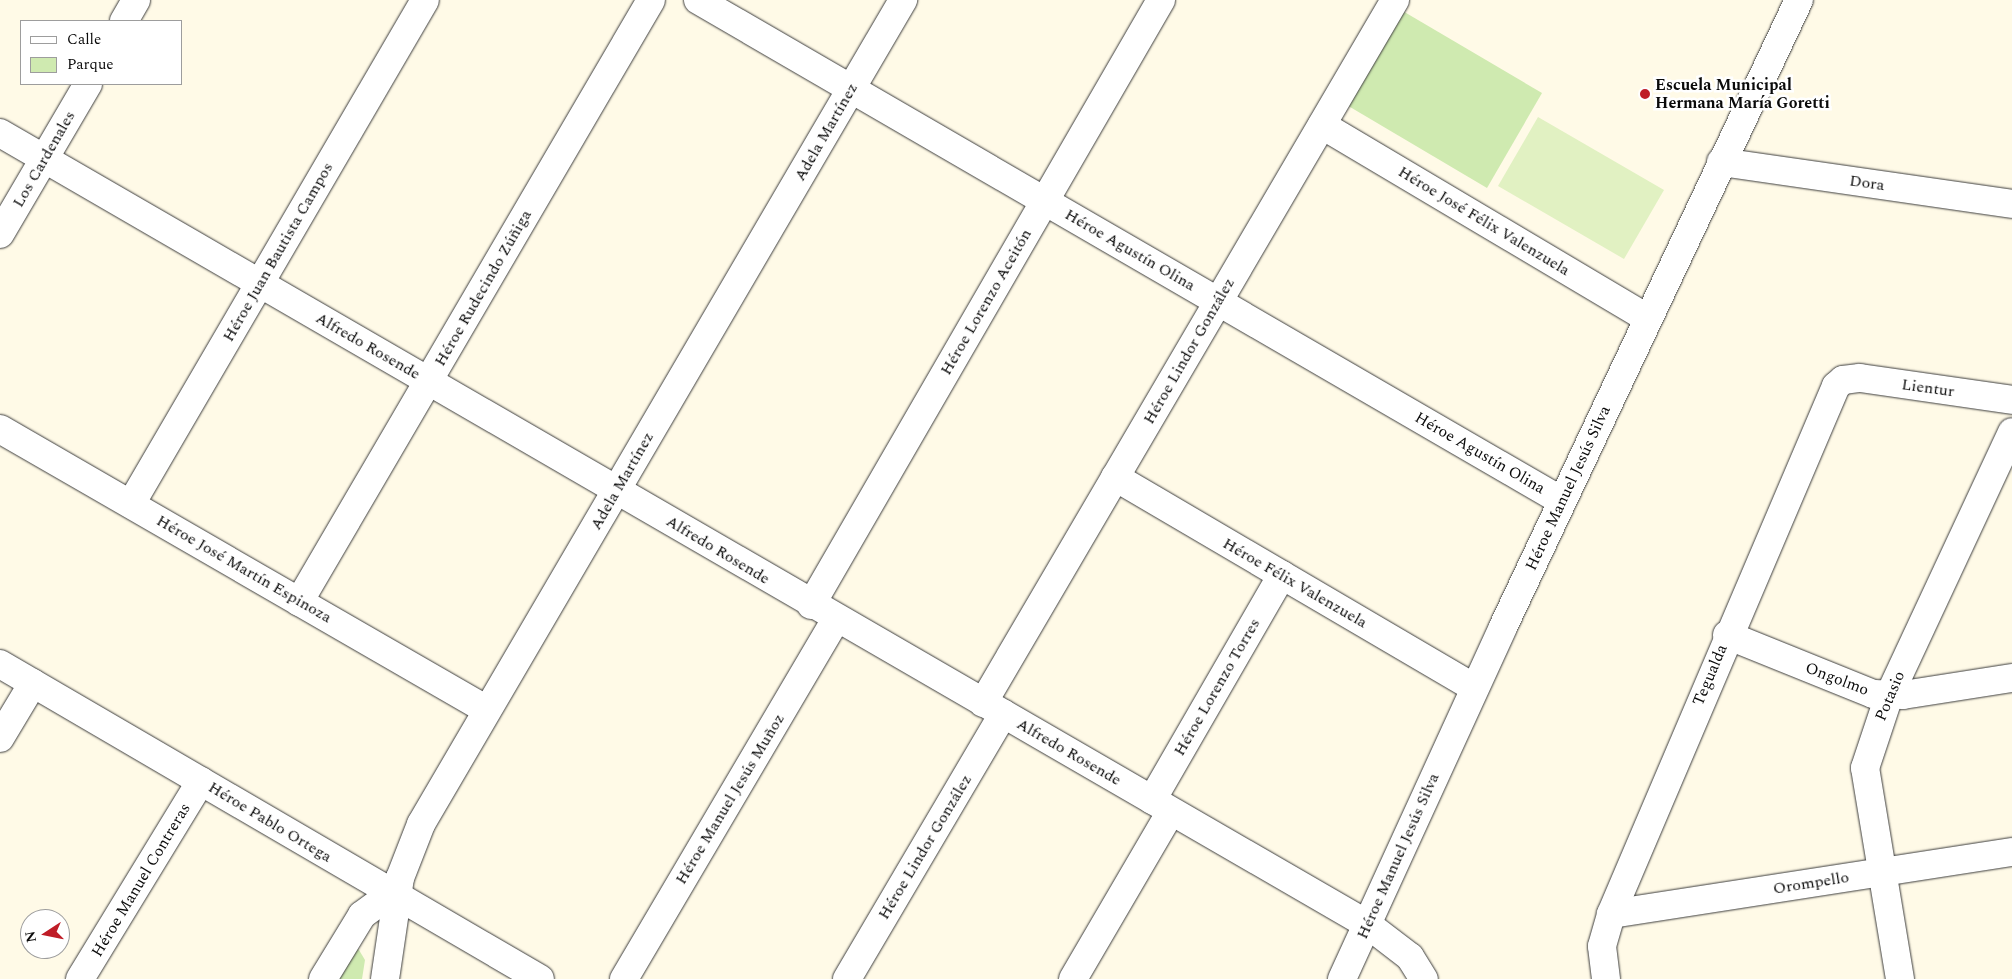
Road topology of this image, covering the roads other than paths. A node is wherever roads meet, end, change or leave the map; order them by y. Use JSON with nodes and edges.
{"nodes":[{"id":1,"x":136,"y":0,"type":"edge"},
{"id":2,"x":425,"y":0,"type":"edge"},
{"id":3,"x":651,"y":0,"type":"edge"},
{"id":4,"x":698,"y":0,"type":"edge"},
{"id":5,"x":903,"y":0,"type":"edge"},
{"id":6,"x":1161,"y":0,"type":"edge"},
{"id":7,"x":1395,"y":0,"type":"edge"},
{"id":8,"x":1799,"y":0,"type":"edge"},
{"id":9,"x":125,"y":20,"type":"edge"},
{"id":10,"x":87,"y":85,"type":"edge"},
{"id":11,"x":851,"y":89,"type":"junction"},
{"id":12,"x":1322,"y":125,"type":"junction"},
{"id":13,"x":0,"y":133,"type":"edge"},
{"id":14,"x":44,"y":159,"type":"junction"},
{"id":15,"x":1721,"y":162,"type":"junction"},
{"id":16,"x":1044,"y":201,"type":"junction"},
{"id":17,"x":2012,"y":204,"type":"edge"},
{"id":18,"x":0,"y":234,"type":"edge"},
{"id":19,"x":260,"y":283,"type":"junction"},
{"id":20,"x":1218,"y":302,"type":"junction"},
{"id":21,"x":1647,"y":318,"type":"junction"},
{"id":22,"x":1844,"y":380,"type":"joint"},
{"id":23,"x":428,"y":381,"type":"junction"},
{"id":24,"x":2012,"y":400,"type":"edge"},
{"id":25,"x":0,"y":428,"type":"edge"},
{"id":26,"x":2012,"y":432,"type":"edge"},
{"id":27,"x":1115,"y":477,"type":"junction"},
{"id":28,"x":617,"y":490,"type":"junction"},
{"id":29,"x":1562,"y":501,"type":"junction"},
{"id":30,"x":130,"y":504,"type":"junction"},
{"id":31,"x":1282,"y":575,"type":"junction"},
{"id":32,"x":299,"y":602,"type":"junction"},
{"id":33,"x":811,"y":605,"type":"junction"},
{"id":34,"x":836,"y":619,"type":"junction"},
{"id":35,"x":1727,"y":635,"type":"junction"},
{"id":36,"x":0,"y":664,"type":"edge"},
{"id":37,"x":2012,"y":678,"type":"edge"},
{"id":38,"x":33,"y":683,"type":"junction"},
{"id":39,"x":1475,"y":688,"type":"junction"},
{"id":40,"x":1889,"y":696,"type":"junction"},
{"id":41,"x":993,"y":709,"type":"junction"},
{"id":42,"x":487,"y":710,"type":"junction"},
{"id":43,"x":0,"y":738,"type":"edge"},
{"id":44,"x":201,"y":781,"type":"junction"},
{"id":45,"x":1162,"y":805,"type":"junction"},
{"id":46,"x":2012,"y":852,"type":"edge"},
{"id":47,"x":1881,"y":873,"type":"junction"},
{"id":48,"x":396,"y":896,"type":"junction"},
{"id":49,"x":1611,"y":914,"type":"junction"},
{"id":50,"x":1367,"y":924,"type":"junction"},
{"id":51,"x":80,"y":979,"type":"edge"},
{"id":52,"x":323,"y":979,"type":"edge"},
{"id":53,"x":385,"y":979,"type":"edge"},
{"id":54,"x":540,"y":979,"type":"edge"},
{"id":55,"x":624,"y":979,"type":"edge"},
{"id":56,"x":847,"y":979,"type":"edge"},
{"id":57,"x":1073,"y":979,"type":"edge"},
{"id":58,"x":1342,"y":979,"type":"edge"},
{"id":59,"x":1424,"y":979,"type":"edge"},
{"id":60,"x":1606,"y":979,"type":"edge"},
{"id":61,"x":1900,"y":979,"type":"edge"}],
"edges":[{"from":1,"to":9,"type":"street"},
{"from":2,"to":19,"type":"street","name":"Héroe Juan Bautista Campos"},
{"from":3,"to":23,"type":"street","name":"Héroe Rudecindo Zúñiga"},
{"from":4,"to":11,"type":"street","name":"Héroe Agustín Olina"},
{"from":5,"to":11,"type":"street","name":"Adela Martínez"},
{"from":6,"to":16,"type":"street","name":"Héroe Lorenzo Aceitón"},
{"from":7,"to":12,"type":"street","name":"Héroe Lindor González"},
{"from":8,"to":15,"type":"street","name":"Héroe Manuel Jesús Silva"},
{"from":10,"to":14,"type":"street","name":"Los Cardenales"},
{"from":11,"to":16,"type":"street","name":"Héroe Agustín Olina"},
{"from":11,"to":28,"type":"street","name":"Adela Martínez"},
{"from":12,"to":20,"type":"street","name":"Héroe Lindor González"},
{"from":12,"to":21,"type":"street","name":"Héroe José Félix Valenzuela"},
{"from":13,"to":14,"type":"street","name":"Alfredo Rosende"},
{"from":14,"to":18,"type":"street","name":"Los Cardenales"},
{"from":14,"to":19,"type":"street","name":"Alfredo Rosende"},
{"from":15,"to":17,"type":"street","name":"Dora"},
{"from":15,"to":21,"type":"street","name":"Héroe Manuel Jesús Silva"},
{"from":16,"to":20,"type":"street","name":"Héroe Agustín Olina"},
{"from":16,"to":33,"type":"street","name":"Héroe Lorenzo Aceitón"},
{"from":19,"to":23,"type":"street","name":"Alfredo Rosende"},
{"from":19,"to":30,"type":"street","name":"Héroe Juan Bautista Campos"},
{"from":20,"to":27,"type":"street","name":"Héroe Lindor González"},
{"from":20,"to":29,"type":"street","name":"Héroe Agustín Olina"},
{"from":21,"to":29,"type":"street","name":"Héroe Manuel Jesús Silva"},
{"from":22,"to":24,"type":"street","name":"Lientur"},
{"from":22,"to":35,"type":"street","name":"Tegualda"},
{"from":23,"to":28,"type":"street","name":"Alfredo Rosende"},
{"from":23,"to":32,"type":"street","name":"Héroe Rudecindo Zúñiga"},
{"from":25,"to":30,"type":"street","name":"Héroe José Martín Espinoza"},
{"from":26,"to":40,"type":"street","name":"Potasio"},
{"from":27,"to":31,"type":"street","name":"Héroe Félix Valenzuela"},
{"from":27,"to":41,"type":"street","name":"Héroe Lindor González"},
{"from":28,"to":33,"type":"street","name":"Alfredo Rosende"},
{"from":28,"to":42,"type":"street","name":"Adela Martínez"},
{"from":29,"to":39,"type":"street","name":"Héroe Manuel Jesús Silva"},
{"from":30,"to":32,"type":"street","name":"Héroe José Martín Espinoza"},
{"from":31,"to":39,"type":"street","name":"Héroe Félix Valenzuela"},
{"from":31,"to":45,"type":"street","name":"Héroe Lorenzo Torres"},
{"from":32,"to":42,"type":"street","name":"Héroe José Martín Espinoza"},
{"from":33,"to":34,"type":"street","name":"Alfredo Rosende"},
{"from":34,"to":41,"type":"street","name":"Alfredo Rosende"},
{"from":34,"to":55,"type":"street","name":"Héroe Manuel Jesús Muñoz"},
{"from":35,"to":40,"type":"street","name":"Ongolmo"},
{"from":35,"to":49,"type":"street","name":"Tegualda"},
{"from":36,"to":38,"type":"street","name":"Héroe Pablo Ortega"},
{"from":37,"to":40,"type":"street","name":"Ongolmo"},
{"from":38,"to":43,"type":"street"},
{"from":38,"to":44,"type":"street","name":"Héroe Pablo Ortega"},
{"from":39,"to":50,"type":"street","name":"Héroe Manuel Jesús Silva"},
{"from":40,"to":47,"type":"street","name":"Potasio"},
{"from":41,"to":45,"type":"street","name":"Alfredo Rosende"},
{"from":41,"to":56,"type":"street","name":"Héroe Lindor González"},
{"from":42,"to":48,"type":"street","name":"Adela Martínez"},
{"from":44,"to":48,"type":"street","name":"Héroe Pablo Ortega"},
{"from":44,"to":51,"type":"street","name":"Héroe Manuel Contreras"},
{"from":45,"to":50,"type":"street","name":"Alfredo Rosende"},
{"from":45,"to":57,"type":"street","name":"Héroe Lorenzo Torres"},
{"from":46,"to":47,"type":"street","name":"Orompello"},
{"from":47,"to":49,"type":"street","name":"Orompello"},
{"from":47,"to":61,"type":"street","name":"Potasio"},
{"from":48,"to":52,"type":"street"},
{"from":48,"to":53,"type":"street","name":"Adela Martínez"},
{"from":48,"to":54,"type":"street","name":"Héroe Pablo Ortega"},
{"from":49,"to":60,"type":"street","name":"Tegualda"},
{"from":50,"to":58,"type":"street","name":"Héroe Manuel Jesús Silva"},
{"from":50,"to":59,"type":"street","name":"Alfredo Rosende"}]}
